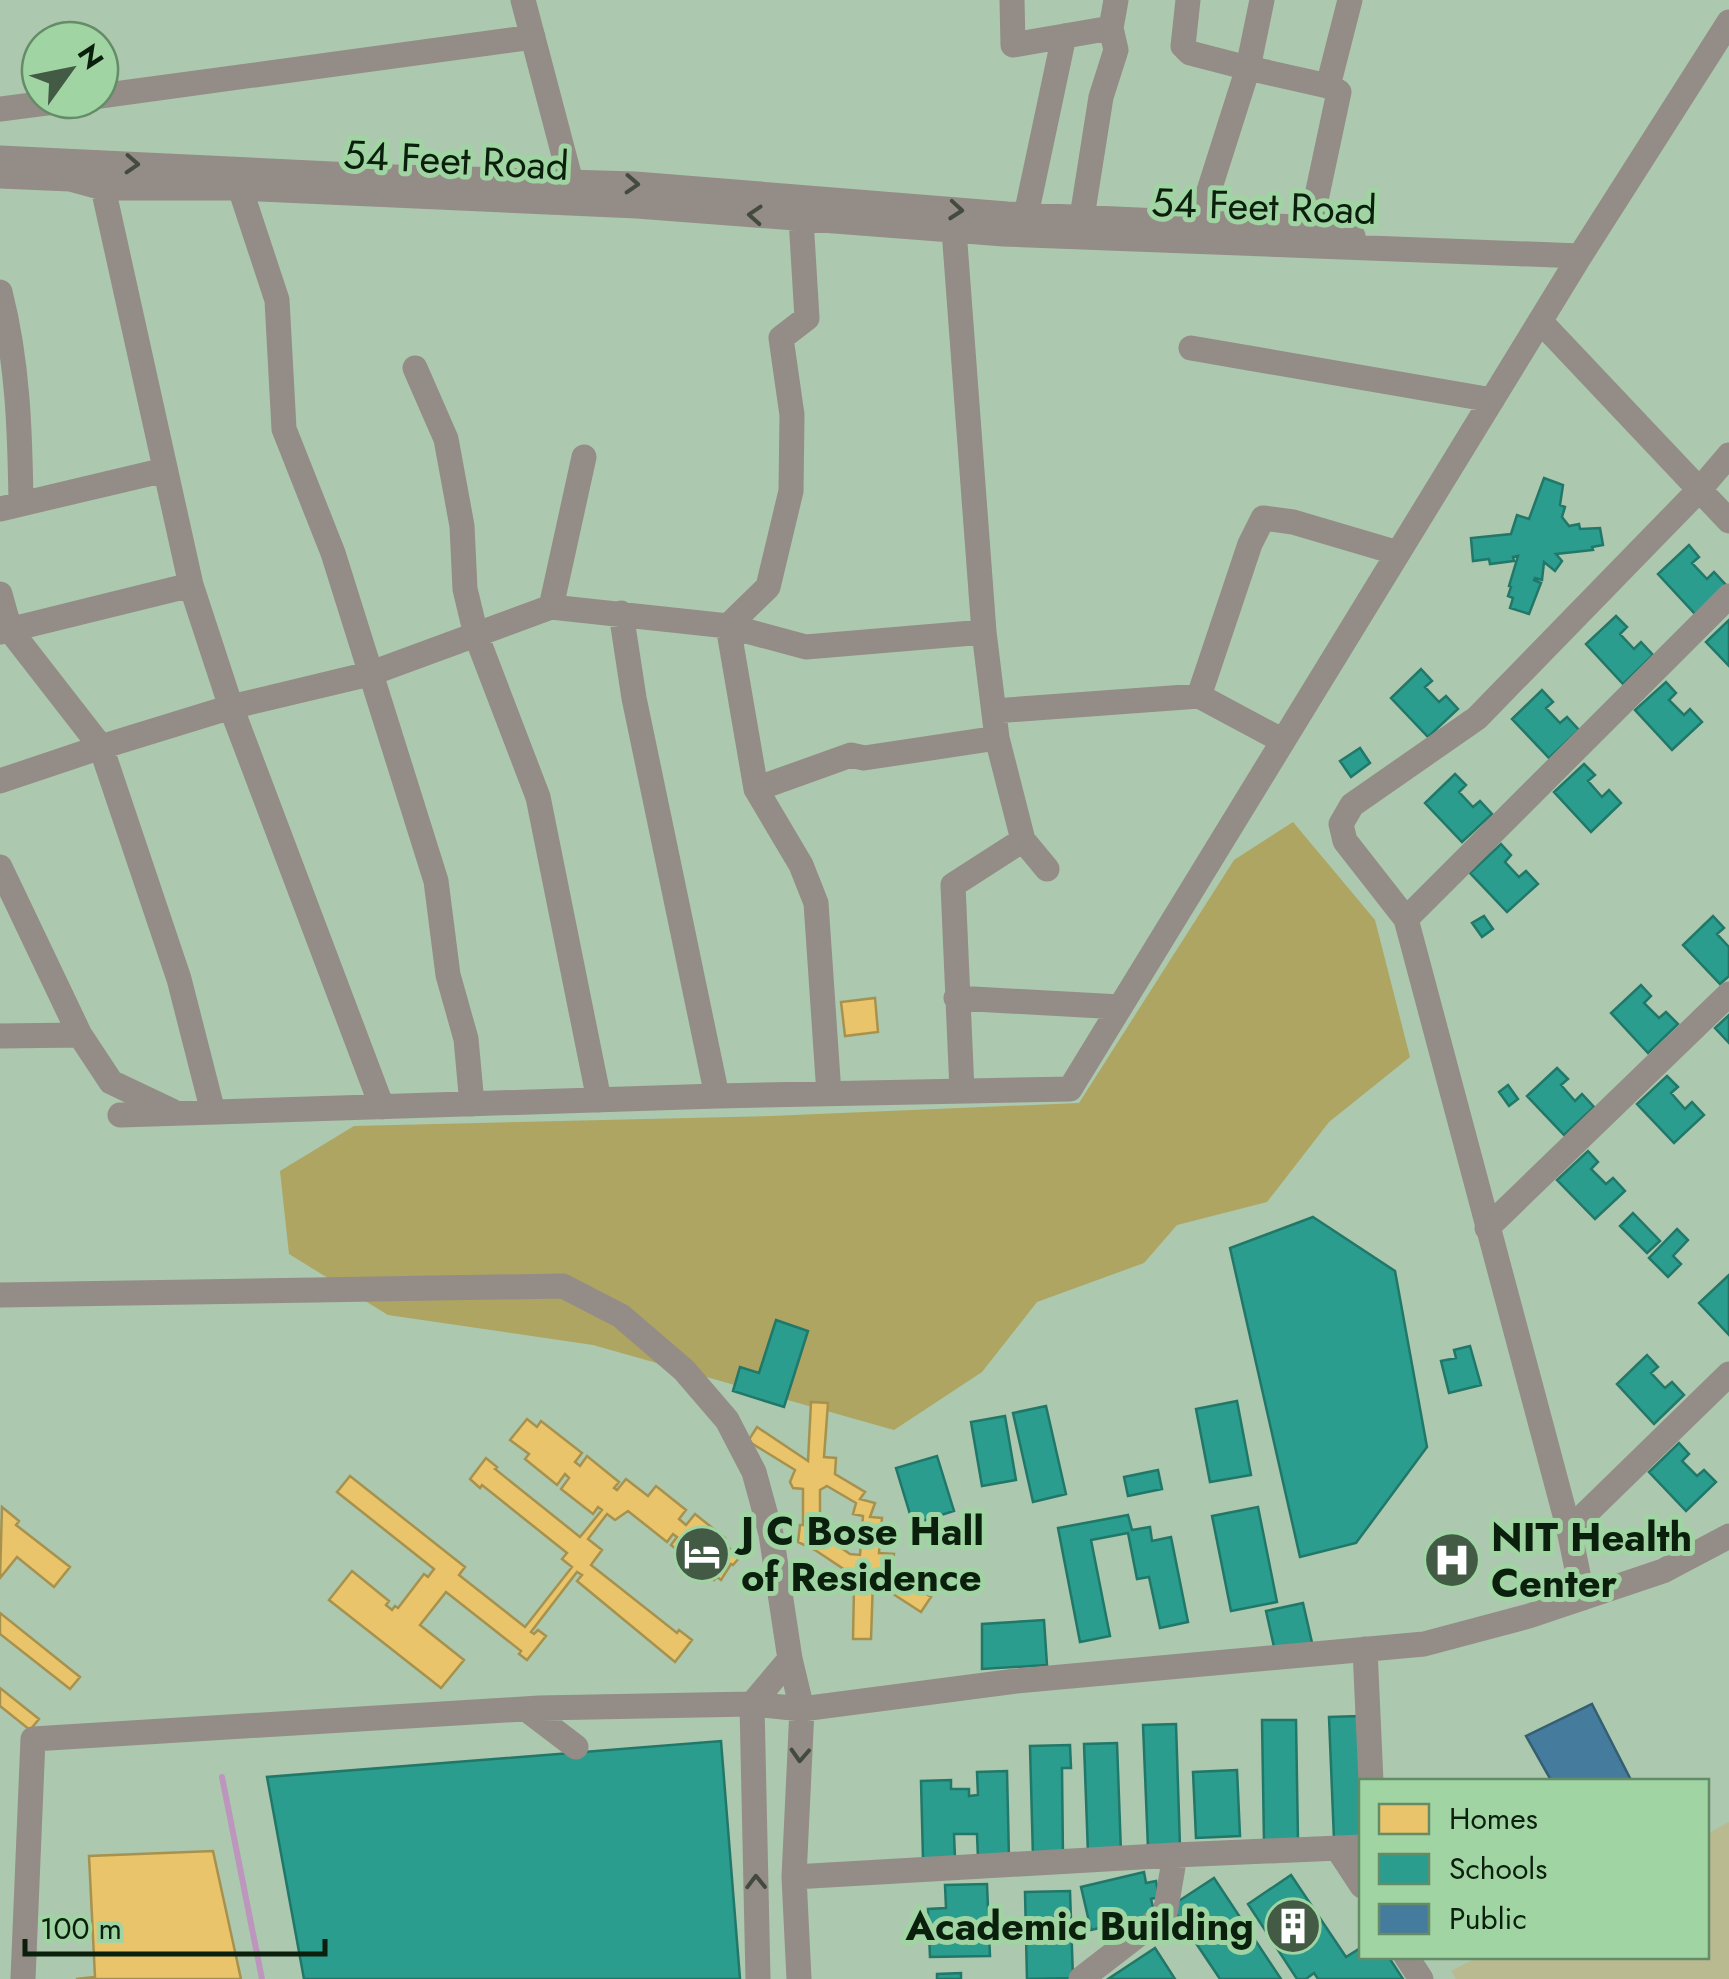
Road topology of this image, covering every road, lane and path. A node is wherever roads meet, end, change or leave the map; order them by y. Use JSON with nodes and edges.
{"nodes":[{"id":1,"x":523,"y":0,"type":"edge"},
{"id":2,"x":1012,"y":0,"type":"edge"},
{"id":3,"x":1116,"y":0,"type":"edge"},
{"id":4,"x":1188,"y":0,"type":"edge"},
{"id":5,"x":1262,"y":0,"type":"edge"},
{"id":6,"x":1350,"y":0,"type":"edge"},
{"id":7,"x":1729,"y":22,"type":"edge"},
{"id":8,"x":1111,"y":28,"type":"junction"},
{"id":9,"x":1064,"y":36,"type":"junction"},
{"id":10,"x":533,"y":37,"type":"junction"},
{"id":11,"x":1248,"y":68,"type":"junction"},
{"id":12,"x":1328,"y":86,"type":"junction"},
{"id":13,"x":120,"y":93,"type":"edge"},
{"id":14,"x":0,"y":158,"type":"edge"},
{"id":15,"x":0,"y":176,"type":"edge"},
{"id":16,"x":103,"y":188,"type":"junction"},
{"id":17,"x":240,"y":188,"type":"junction"},
{"id":18,"x":568,"y":192,"type":"junction"},
{"id":19,"x":1026,"y":214,"type":"junction"},
{"id":20,"x":1082,"y":217,"type":"junction"},
{"id":21,"x":800,"y":219,"type":"junction"},
{"id":22,"x":1199,"y":222,"type":"junction"},
{"id":23,"x":1310,"y":228,"type":"junction"},
{"id":24,"x":954,"y":230,"type":"junction"},
{"id":25,"x":1412,"y":249,"type":"junction"},
{"id":26,"x":1580,"y":256,"type":"junction"},
{"id":27,"x":0,"y":292,"type":"edge"},
{"id":28,"x":1540,"y":321,"type":"junction"},
{"id":29,"x":1191,"y":348,"type":"dead end"},
{"id":30,"x":415,"y":368,"type":"dead end"},
{"id":31,"x":404,"y":392,"type":"dead end"},
{"id":32,"x":1492,"y":400,"type":"junction"},
{"id":33,"x":436,"y":418,"type":"junction"},
{"id":34,"x":1729,"y":455,"type":"edge"},
{"id":35,"x":584,"y":457,"type":"dead end"},
{"id":36,"x":165,"y":470,"type":"junction"},
{"id":37,"x":1700,"y":489,"type":"junction"},
{"id":38,"x":10,"y":507,"type":"edge"},
{"id":39,"x":1729,"y":522,"type":"edge"},
{"id":40,"x":1398,"y":553,"type":"junction"},
{"id":41,"x":190,"y":585,"type":"junction"},
{"id":42,"x":0,"y":594,"type":"edge"},
{"id":43,"x":1729,"y":596,"type":"edge"},
{"id":44,"x":551,"y":607,"type":"junction"},
{"id":45,"x":622,"y":613,"type":"junction"},
{"id":46,"x":728,"y":626,"type":"junction"},
{"id":47,"x":5,"y":631,"type":"edge"},
{"id":48,"x":984,"y":632,"type":"junction"},
{"id":49,"x":476,"y":635,"type":"junction"},
{"id":50,"x":369,"y":674,"type":"junction"},
{"id":51,"x":1199,"y":696,"type":"junction"},
{"id":52,"x":232,"y":707,"type":"junction"},
{"id":53,"x":994,"y":710,"type":"junction"},
{"id":54,"x":998,"y":738,"type":"junction"},
{"id":55,"x":1283,"y":742,"type":"junction"},
{"id":56,"x":102,"y":747,"type":"junction"},
{"id":57,"x":0,"y":781,"type":"edge"},
{"id":58,"x":756,"y":788,"type":"junction"},
{"id":59,"x":1023,"y":840,"type":"junction"},
{"id":60,"x":0,"y":867,"type":"edge"},
{"id":61,"x":1047,"y":870,"type":"dead end"},
{"id":62,"x":1406,"y":919,"type":"junction"},
{"id":63,"x":1729,"y":994,"type":"edge"},
{"id":64,"x":956,"y":998,"type":"junction"},
{"id":65,"x":1120,"y":1007,"type":"junction"},
{"id":66,"x":80,"y":1035,"type":"junction"},
{"id":67,"x":0,"y":1036,"type":"edge"},
{"id":68,"x":962,"y":1091,"type":"junction"},
{"id":69,"x":829,"y":1094,"type":"junction"},
{"id":70,"x":717,"y":1096,"type":"junction"},
{"id":71,"x":599,"y":1100,"type":"junction"},
{"id":72,"x":472,"y":1104,"type":"junction"},
{"id":73,"x":382,"y":1107,"type":"junction"},
{"id":74,"x":213,"y":1112,"type":"junction"},
{"id":75,"x":176,"y":1114,"type":"junction"},
{"id":76,"x":120,"y":1115,"type":"dead end"},
{"id":77,"x":1487,"y":1228,"type":"junction"},
{"id":78,"x":0,"y":1296,"type":"edge"},
{"id":79,"x":1729,"y":1374,"type":"edge"},
{"id":80,"x":1569,"y":1530,"type":"junction"},
{"id":81,"x":1729,"y":1536,"type":"edge"},
{"id":82,"x":1584,"y":1598,"type":"junction"},
{"id":83,"x":1365,"y":1649,"type":"junction"},
{"id":84,"x":790,"y":1659,"type":"junction"},
{"id":85,"x":752,"y":1704,"type":"junction"},
{"id":86,"x":526,"y":1709,"type":"junction"},
{"id":87,"x":802,"y":1709,"type":"junction"},
{"id":88,"x":576,"y":1747,"type":"dead end"},
{"id":89,"x":1371,"y":1779,"type":"edge"},
{"id":90,"x":1349,"y":1847,"type":"edge"},
{"id":91,"x":1174,"y":1855,"type":"junction"},
{"id":92,"x":794,"y":1877,"type":"junction"},
{"id":93,"x":1359,"y":1877,"type":"edge"},
{"id":94,"x":23,"y":1979,"type":"edge"},
{"id":95,"x":758,"y":1979,"type":"edge"},
{"id":96,"x":799,"y":1979,"type":"edge"},
{"id":97,"x":1081,"y":1979,"type":"edge"}],
"edges":[{"from":1,"to":10,"type":"street"},
{"from":2,"to":9,"type":"street"},
{"from":3,"to":8,"type":"street"},
{"from":4,"to":11,"type":"street"},
{"from":5,"to":11,"type":"street"},
{"from":6,"to":12,"type":"street"},
{"from":7,"to":26,"type":"street"},
{"from":8,"to":9,"type":"street"},
{"from":8,"to":20,"type":"street"},
{"from":9,"to":19,"type":"street"},
{"from":10,"to":13,"type":"street"},
{"from":10,"to":18,"type":"street"},
{"from":11,"to":12,"type":"street"},
{"from":11,"to":22,"type":"street"},
{"from":12,"to":23,"type":"street"},
{"from":14,"to":18,"type":"street","name":"54 Feet Road","one_way":true},
{"from":15,"to":16,"type":"street","name":"54 Feet Road"},
{"from":16,"to":17,"type":"street","name":"54 Feet Road"},
{"from":16,"to":36,"type":"street"},
{"from":17,"to":18,"type":"street","name":"54 Feet Road"},
{"from":17,"to":50,"type":"street"},
{"from":18,"to":19,"type":"street","name":"54 Feet Road","one_way":true},
{"from":21,"to":18,"type":"street","name":"54 Feet Road","one_way":true},
{"from":19,"to":20,"type":"street","name":"54 Feet Road"},
{"from":20,"to":22,"type":"street","name":"54 Feet Road"},
{"from":21,"to":24,"type":"street","name":"54 Feet Road"},
{"from":21,"to":46,"type":"street"},
{"from":22,"to":23,"type":"street","name":"54 Feet Road"},
{"from":23,"to":25,"type":"street","name":"54 Feet Road"},
{"from":24,"to":25,"type":"street","name":"54 Feet Road"},
{"from":24,"to":48,"type":"street"},
{"from":25,"to":26,"type":"street"},
{"from":26,"to":28,"type":"street"},
{"from":27,"to":38,"type":"street"},
{"from":28,"to":32,"type":"street"},
{"from":28,"to":37,"type":"street"},
{"from":29,"to":32,"type":"street"},
{"from":30,"to":33,"type":"street"},
{"from":31,"to":33,"type":"street"},
{"from":32,"to":40,"type":"street"},
{"from":33,"to":49,"type":"street"},
{"from":34,"to":37,"type":"street"},
{"from":35,"to":44,"type":"street"},
{"from":36,"to":38,"type":"street"},
{"from":36,"to":41,"type":"street"},
{"from":37,"to":39,"type":"street"},
{"from":37,"to":62,"type":"street"},
{"from":40,"to":51,"type":"street"},
{"from":40,"to":55,"type":"street"},
{"from":41,"to":47,"type":"street"},
{"from":41,"to":52,"type":"street"},
{"from":42,"to":47,"type":"street"},
{"from":43,"to":62,"type":"street"},
{"from":44,"to":45,"type":"street"},
{"from":44,"to":49,"type":"street"},
{"from":45,"to":46,"type":"street"},
{"from":45,"to":70,"type":"street"},
{"from":46,"to":48,"type":"street"},
{"from":46,"to":58,"type":"street"},
{"from":47,"to":56,"type":"street"},
{"from":48,"to":53,"type":"street"},
{"from":49,"to":50,"type":"street"},
{"from":49,"to":71,"type":"street"},
{"from":50,"to":52,"type":"street"},
{"from":50,"to":72,"type":"street"},
{"from":51,"to":53,"type":"street"},
{"from":51,"to":55,"type":"street"},
{"from":52,"to":56,"type":"street"},
{"from":52,"to":73,"type":"street"},
{"from":53,"to":54,"type":"street"},
{"from":54,"to":58,"type":"street"},
{"from":54,"to":59,"type":"street"},
{"from":55,"to":65,"type":"street"},
{"from":56,"to":57,"type":"street"},
{"from":56,"to":74,"type":"street"},
{"from":58,"to":69,"type":"street"},
{"from":59,"to":61,"type":"street"},
{"from":59,"to":64,"type":"street"},
{"from":60,"to":66,"type":"street"},
{"from":62,"to":77,"type":"street"},
{"from":63,"to":77,"type":"street"},
{"from":64,"to":65,"type":"street"},
{"from":64,"to":68,"type":"street"},
{"from":65,"to":68,"type":"street"},
{"from":66,"to":67,"type":"street"},
{"from":66,"to":75,"type":"street"},
{"from":68,"to":69,"type":"street"},
{"from":69,"to":70,"type":"street"},
{"from":70,"to":71,"type":"street"},
{"from":71,"to":72,"type":"street"},
{"from":72,"to":73,"type":"street"},
{"from":73,"to":74,"type":"street"},
{"from":74,"to":75,"type":"street"},
{"from":75,"to":76,"type":"street"},
{"from":77,"to":80,"type":"street"},
{"from":78,"to":84,"type":"street"},
{"from":79,"to":80,"type":"street"},
{"from":80,"to":82,"type":"street"},
{"from":81,"to":82,"type":"street"},
{"from":82,"to":83,"type":"street"},
{"from":83,"to":87,"type":"street"},
{"from":83,"to":89,"type":"street"},
{"from":84,"to":85,"type":"street"},
{"from":84,"to":87,"type":"street"},
{"from":85,"to":86,"type":"street"},
{"from":85,"to":87,"type":"street"},
{"from":95,"to":85,"type":"street","one_way":true},
{"from":86,"to":88,"type":"street"},
{"from":86,"to":94,"type":"street"},
{"from":87,"to":92,"type":"street","one_way":true},
{"from":90,"to":91,"type":"street"},
{"from":90,"to":93,"type":"street"},
{"from":91,"to":92,"type":"street"},
{"from":91,"to":97,"type":"street"},
{"from":92,"to":96,"type":"street"}]}
